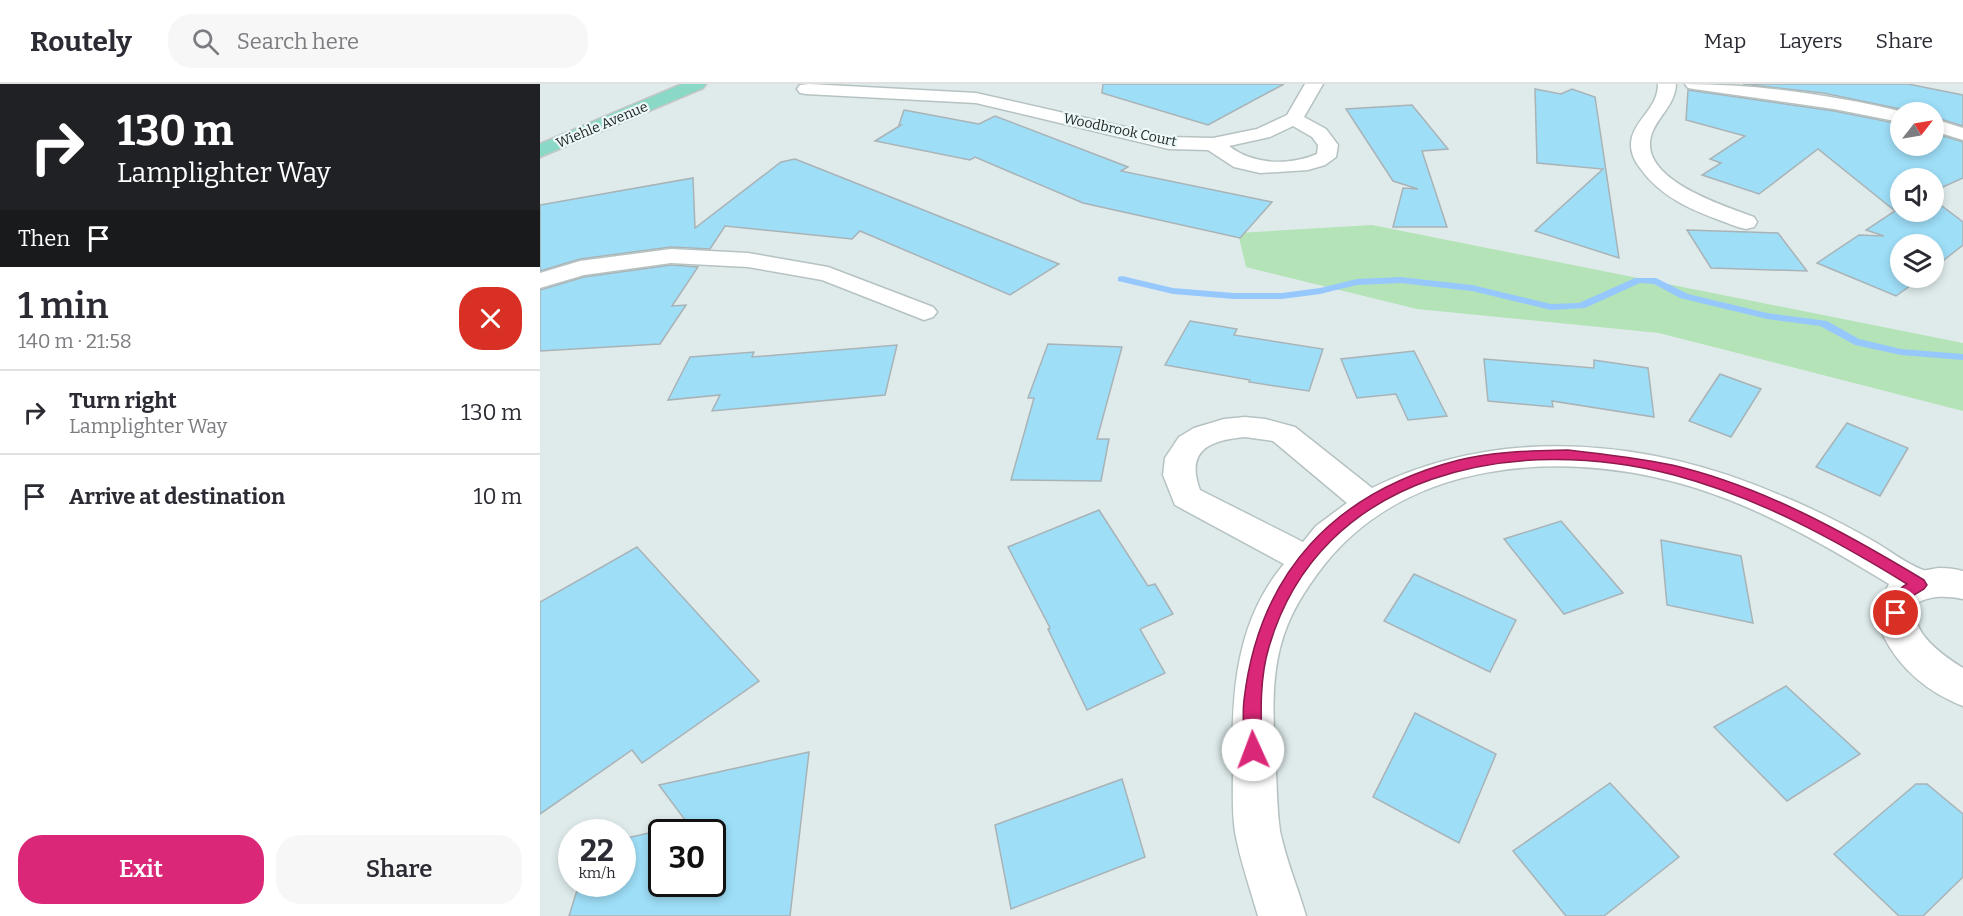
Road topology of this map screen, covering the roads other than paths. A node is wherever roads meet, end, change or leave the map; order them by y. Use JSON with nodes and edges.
{"nodes":[{"id":1,"x":652,"y":84,"type":"edge"},
{"id":2,"x":697,"y":84,"type":"edge"},
{"id":3,"x":1004,"y":84,"type":"edge"},
{"id":4,"x":1314,"y":84,"type":"edge"},
{"id":5,"x":1667,"y":84,"type":"edge"},
{"id":6,"x":1694,"y":84,"type":"edge"},
{"id":7,"x":806,"y":89,"type":"dead end"},
{"id":8,"x":978,"y":91,"type":"edge"},
{"id":9,"x":592,"y":110,"type":"dead end"},
{"id":10,"x":1890,"y":115,"type":"edge"},
{"id":11,"x":1294,"y":119,"type":"junction"},
{"id":12,"x":1944,"y":128,"type":"edge"},
{"id":13,"x":1963,"y":134,"type":"edge"},
{"id":14,"x":1213,"y":144,"type":"junction"},
{"id":15,"x":540,"y":151,"type":"edge"},
{"id":16,"x":1746,"y":222,"type":"dead end"},
{"id":17,"x":540,"y":281,"type":"edge"},
{"id":18,"x":924,"y":312,"type":"dead end"},
{"id":19,"x":1368,"y":502,"type":"junction"},
{"id":20,"x":1306,"y":559,"type":"junction"},
{"id":21,"x":1919,"y":585,"type":"junction"},
{"id":22,"x":1963,"y":585,"type":"edge"},
{"id":23,"x":1963,"y":688,"type":"edge"},
{"id":24,"x":1282,"y":916,"type":"edge"}],
"edges":[{"from":1,"to":9,"type":"main road","name":"Wiehle Avenue"},
{"from":2,"to":15,"type":"main road","name":"Wiehle Avenue"},
{"from":3,"to":8,"type":"street","name":"Woodbrook Court"},
{"from":4,"to":11,"type":"street"},
{"from":5,"to":16,"type":"street"},
{"from":6,"to":10,"type":"street"},
{"from":7,"to":8,"type":"street","name":"Woodbrook Court"},
{"from":8,"to":14,"type":"street","name":"Woodbrook Court"},
{"from":11,"to":14,"type":"street","name":"Woodbrook Court"},
{"from":11,"to":14,"type":"street"},
{"from":12,"to":13,"type":"street"},
{"from":17,"to":18,"type":"street"},
{"from":19,"to":20,"type":"street"},
{"from":19,"to":20,"type":"street"},
{"from":19,"to":21,"type":"street"},
{"from":20,"to":24,"type":"street"},
{"from":21,"to":22,"type":"street"},
{"from":21,"to":23,"type":"street"}]}
